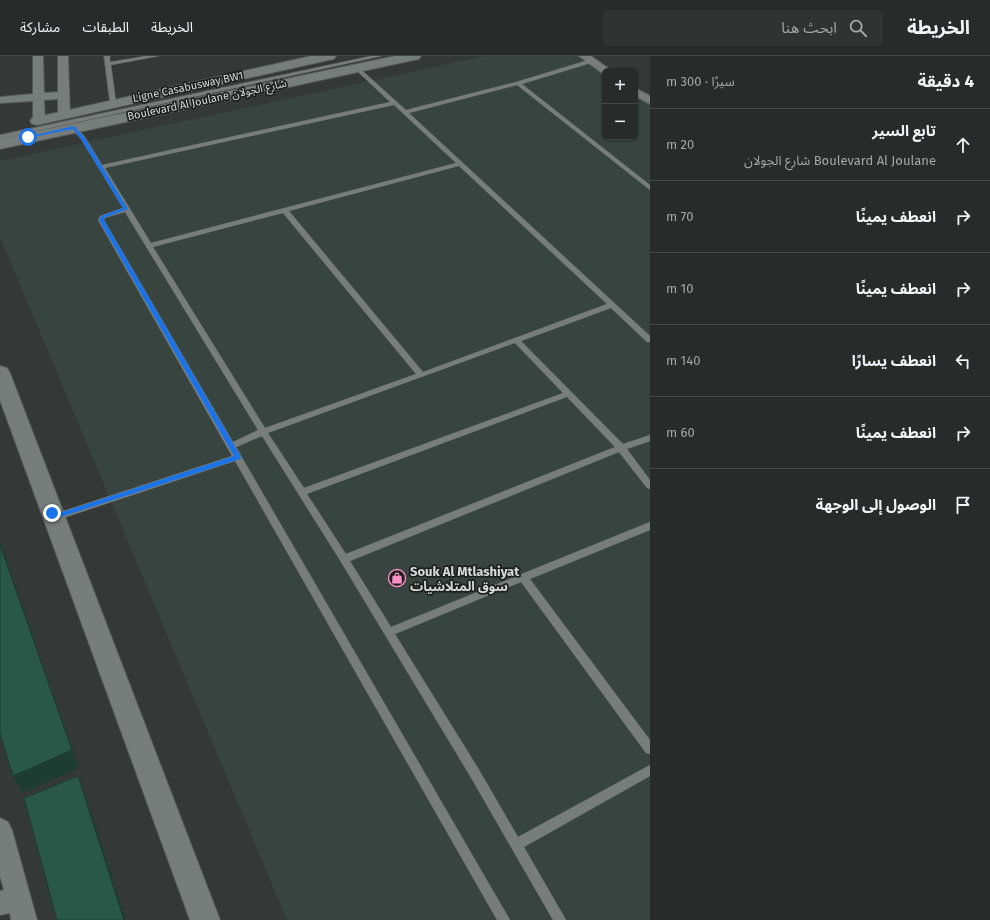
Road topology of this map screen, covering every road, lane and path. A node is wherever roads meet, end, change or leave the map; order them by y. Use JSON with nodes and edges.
{"nodes":[{"id":1,"x":38,"y":56,"type":"edge"},
{"id":2,"x":63,"y":56,"type":"edge"},
{"id":3,"x":107,"y":56,"type":"edge"},
{"id":4,"x":156,"y":56,"type":"edge"},
{"id":5,"x":324,"y":56,"type":"edge"},
{"id":6,"x":379,"y":56,"type":"edge"},
{"id":7,"x":414,"y":56,"type":"edge"},
{"id":8,"x":588,"y":59,"type":"edge"},
{"id":9,"x":360,"y":62,"type":"edge"},
{"id":10,"x":108,"y":64,"type":"junction"},
{"id":11,"x":602,"y":68,"type":"edge"},
{"id":12,"x":518,"y":82,"type":"junction"},
{"id":13,"x":638,"y":93,"type":"edge"},
{"id":14,"x":63,"y":95,"type":"junction"},
{"id":15,"x":39,"y":97,"type":"junction"},
{"id":16,"x":0,"y":100,"type":"edge"},
{"id":17,"x":650,"y":101,"type":"edge"},
{"id":18,"x":113,"y":103,"type":"junction"},
{"id":19,"x":395,"y":103,"type":"junction"},
{"id":20,"x":404,"y":112,"type":"junction"},
{"id":21,"x":64,"y":114,"type":"junction"},
{"id":22,"x":39,"y":120,"type":"junction"},
{"id":23,"x":74,"y":128,"type":"junction"},
{"id":24,"x":0,"y":129,"type":"edge"},
{"id":25,"x":0,"y":134,"type":"edge"},
{"id":26,"x":0,"y":137,"type":"edge"},
{"id":27,"x":0,"y":144,"type":"edge"},
{"id":28,"x":460,"y":164,"type":"junction"},
{"id":29,"x":100,"y":167,"type":"junction"},
{"id":30,"x":650,"y":188,"type":"edge"},
{"id":31,"x":126,"y":209,"type":"junction"},
{"id":32,"x":284,"y":210,"type":"junction"},
{"id":33,"x":149,"y":246,"type":"junction"},
{"id":34,"x":613,"y":305,"type":"junction"},
{"id":35,"x":516,"y":340,"type":"junction"},
{"id":36,"x":650,"y":340,"type":"edge"},
{"id":37,"x":0,"y":373,"type":"edge"},
{"id":38,"x":421,"y":375,"type":"junction"},
{"id":39,"x":568,"y":394,"type":"junction"},
{"id":40,"x":264,"y":430,"type":"junction"},
{"id":41,"x":650,"y":438,"type":"edge"},
{"id":42,"x":231,"y":446,"type":"junction"},
{"id":43,"x":621,"y":448,"type":"junction"},
{"id":44,"x":238,"y":457,"type":"junction"},
{"id":45,"x":650,"y":486,"type":"edge"},
{"id":46,"x":301,"y":493,"type":"junction"},
{"id":47,"x":54,"y":517,"type":"junction"},
{"id":48,"x":650,"y":526,"type":"edge"},
{"id":49,"x":344,"y":558,"type":"junction"},
{"id":50,"x":523,"y":577,"type":"junction"},
{"id":51,"x":389,"y":632,"type":"junction"},
{"id":52,"x":650,"y":749,"type":"edge"},
{"id":53,"x":650,"y":770,"type":"edge"},
{"id":54,"x":0,"y":830,"type":"edge"},
{"id":55,"x":516,"y":845,"type":"junction"},
{"id":56,"x":14,"y":907,"type":"edge"},
{"id":57,"x":205,"y":920,"type":"edge"},
{"id":58,"x":504,"y":920,"type":"edge"},
{"id":59,"x":560,"y":920,"type":"edge"}],
"edges":[{"from":1,"to":15,"type":"street"},
{"from":2,"to":14,"type":"street"},
{"from":3,"to":10,"type":"lane"},
{"from":4,"to":10,"type":"lane"},
{"from":5,"to":18,"type":"main road","name":"Boulevard Al Joulane شارع الجولان"},
{"from":6,"to":26,"type":"lane","name":"Ligne Casabusway BW1"},
{"from":7,"to":9,"type":"main road","name":"Boulevard Al Joulane شارع الجولان"},
{"from":8,"to":11,"type":"street"},
{"from":8,"to":12,"type":"lane"},
{"from":9,"to":19,"type":"lane"},
{"from":9,"to":23,"type":"main road","name":"Boulevard Al Joulane شارع الجولان"},
{"from":9,"to":25,"type":"lane","name":"Ligne Casabusway BW1"},
{"from":10,"to":18,"type":"lane"},
{"from":12,"to":20,"type":"lane"},
{"from":12,"to":30,"type":"lane"},
{"from":13,"to":17,"type":"street"},
{"from":14,"to":15,"type":"street"},
{"from":14,"to":21,"type":"street"},
{"from":15,"to":16,"type":"street"},
{"from":15,"to":22,"type":"street"},
{"from":18,"to":21,"type":"main road","name":"Boulevard Al Joulane شارع الجولان"},
{"from":19,"to":20,"type":"lane"},
{"from":19,"to":29,"type":"lane"},
{"from":20,"to":28,"type":"lane"},
{"from":21,"to":22,"type":"main road","name":"Boulevard Al Joulane شارع الجولان"},
{"from":22,"to":24,"type":"main road","name":"Boulevard Al Joulane شارع الجولان"},
{"from":23,"to":27,"type":"main road","name":"Boulevard Al Joulane شارع الجولان"},
{"from":23,"to":29,"type":"lane"},
{"from":28,"to":32,"type":"lane"},
{"from":28,"to":34,"type":"lane"},
{"from":29,"to":31,"type":"lane"},
{"from":31,"to":33,"type":"lane"},
{"from":31,"to":42,"type":"lane"},
{"from":32,"to":33,"type":"lane"},
{"from":32,"to":38,"type":"lane"},
{"from":33,"to":40,"type":"lane"},
{"from":34,"to":35,"type":"lane"},
{"from":34,"to":36,"type":"lane"},
{"from":35,"to":38,"type":"lane"},
{"from":35,"to":39,"type":"lane"},
{"from":37,"to":47,"type":"main road"},
{"from":38,"to":40,"type":"lane"},
{"from":39,"to":43,"type":"lane"},
{"from":39,"to":46,"type":"lane"},
{"from":40,"to":42,"type":"lane"},
{"from":40,"to":46,"type":"lane"},
{"from":41,"to":43,"type":"lane"},
{"from":42,"to":44,"type":"lane"},
{"from":43,"to":45,"type":"lane"},
{"from":43,"to":49,"type":"lane"},
{"from":44,"to":47,"type":"lane"},
{"from":44,"to":58,"type":"lane"},
{"from":46,"to":49,"type":"lane"},
{"from":47,"to":57,"type":"main road"},
{"from":48,"to":50,"type":"lane"},
{"from":49,"to":51,"type":"lane"},
{"from":50,"to":51,"type":"lane"},
{"from":50,"to":52,"type":"lane"},
{"from":51,"to":55,"type":"lane"},
{"from":53,"to":55,"type":"lane"},
{"from":54,"to":56,"type":"street"},
{"from":55,"to":59,"type":"lane"}]}
